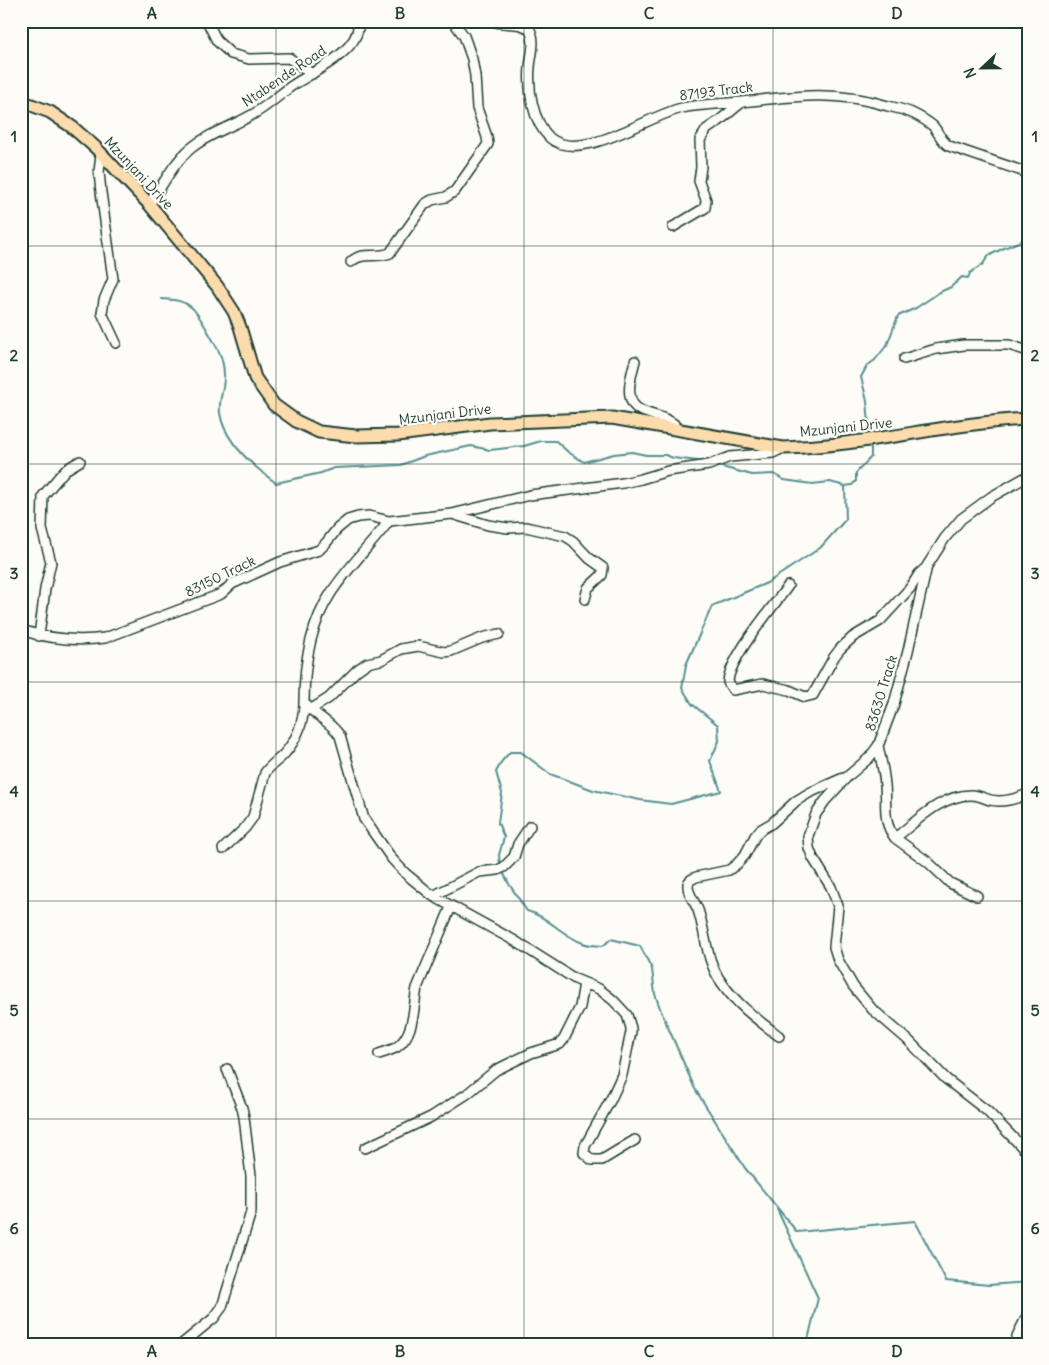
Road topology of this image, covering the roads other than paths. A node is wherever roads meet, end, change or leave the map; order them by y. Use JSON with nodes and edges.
{"nodes":[{"id":1,"x":207,"y":21,"type":"edge"},
{"id":2,"x":358,"y":21,"type":"edge"},
{"id":3,"x":454,"y":21,"type":"edge"},
{"id":4,"x":492,"y":21,"type":"edge"},
{"id":5,"x":312,"y":74,"type":"junction"},
{"id":6,"x":21,"y":101,"type":"edge"},
{"id":7,"x":742,"y":102,"type":"junction"},
{"id":8,"x":101,"y":154,"type":"junction"},
{"id":9,"x":1028,"y":173,"type":"edge"},
{"id":10,"x":149,"y":204,"type":"junction"},
{"id":11,"x":673,"y":227,"type":"dead end"},
{"id":12,"x":351,"y":262,"type":"dead end"},
{"id":13,"x":116,"y":344,"type":"dead end"},
{"id":14,"x":1028,"y":351,"type":"edge"},
{"id":15,"x":904,"y":359,"type":"dead end"},
{"id":16,"x":634,"y":361,"type":"dead end"},
{"id":17,"x":1028,"y":419,"type":"edge"},
{"id":18,"x":675,"y":429,"type":"junction"},
{"id":19,"x":783,"y":448,"type":"junction"},
{"id":20,"x":80,"y":461,"type":"dead end"},
{"id":21,"x":1028,"y":476,"type":"edge"},
{"id":22,"x":452,"y":514,"type":"junction"},
{"id":23,"x":389,"y":521,"type":"junction"},
{"id":24,"x":927,"y":566,"type":"junction"},
{"id":25,"x":788,"y":586,"type":"dead end"},
{"id":26,"x":585,"y":599,"type":"dead end"},
{"id":27,"x":21,"y":630,"type":"edge"},
{"id":28,"x":499,"y":634,"type":"dead end"},
{"id":29,"x":39,"y":636,"type":"junction"},
{"id":30,"x":307,"y":706,"type":"junction"},
{"id":31,"x":878,"y":746,"type":"junction"},
{"id":32,"x":848,"y":776,"type":"junction"},
{"id":33,"x":1028,"y":794,"type":"edge"},
{"id":34,"x":530,"y":826,"type":"dead end"},
{"id":35,"x":894,"y":838,"type":"junction"},
{"id":36,"x":223,"y":849,"type":"dead end"},
{"id":37,"x":433,"y":896,"type":"junction"},
{"id":38,"x":977,"y":896,"type":"dead end"},
{"id":39,"x":451,"y":907,"type":"junction"},
{"id":40,"x":584,"y":984,"type":"junction"},
{"id":41,"x":779,"y":1036,"type":"dead end"},
{"id":42,"x":379,"y":1054,"type":"dead end"},
{"id":43,"x":227,"y":1069,"type":"dead end"},
{"id":44,"x":635,"y":1140,"type":"dead end"},
{"id":45,"x":365,"y":1148,"type":"dead end"},
{"id":46,"x":1028,"y":1153,"type":"edge"},
{"id":47,"x":1028,"y":1314,"type":"edge"},
{"id":48,"x":182,"y":1344,"type":"edge"},
{"id":49,"x":1017,"y":1344,"type":"edge"}],
"edges":[{"from":1,"to":5,"type":"street"},
{"from":2,"to":5,"type":"street","name":"Ntabende Road"},
{"from":3,"to":12,"type":"street"},
{"from":4,"to":7,"type":"street","name":"87193 Track"},
{"from":5,"to":10,"type":"street","name":"Ntabende Road"},
{"from":6,"to":8,"type":"main road","name":"Mzunjani Drive"},
{"from":7,"to":9,"type":"street","name":"87193 Track"},
{"from":7,"to":11,"type":"street"},
{"from":8,"to":10,"type":"main road","name":"Mzunjani Drive"},
{"from":8,"to":13,"type":"street"},
{"from":10,"to":18,"type":"main road","name":"Mzunjani Drive"},
{"from":14,"to":15,"type":"street"},
{"from":16,"to":18,"type":"street"},
{"from":17,"to":19,"type":"main road","name":"Mzunjani Drive"},
{"from":18,"to":19,"type":"main road","name":"Mzunjani Drive"},
{"from":19,"to":22,"type":"street","name":"83150 Track"},
{"from":20,"to":29,"type":"street"},
{"from":21,"to":24,"type":"street","name":"83630 Track"},
{"from":22,"to":23,"type":"street","name":"83150 Track"},
{"from":22,"to":26,"type":"street"},
{"from":23,"to":29,"type":"street","name":"83150 Track"},
{"from":23,"to":30,"type":"street"},
{"from":24,"to":25,"type":"street"},
{"from":24,"to":31,"type":"street","name":"83630 Track"},
{"from":27,"to":29,"type":"street","name":"83150 Track"},
{"from":28,"to":30,"type":"street"},
{"from":30,"to":36,"type":"street"},
{"from":30,"to":37,"type":"street"},
{"from":31,"to":32,"type":"street","name":"83630 Track"},
{"from":31,"to":35,"type":"street"},
{"from":32,"to":41,"type":"street"},
{"from":32,"to":46,"type":"street","name":"83630 Track"},
{"from":33,"to":35,"type":"street"},
{"from":34,"to":37,"type":"street"},
{"from":35,"to":38,"type":"street"},
{"from":37,"to":39,"type":"street"},
{"from":39,"to":40,"type":"street"},
{"from":39,"to":42,"type":"street"},
{"from":40,"to":44,"type":"street"},
{"from":40,"to":45,"type":"street"},
{"from":43,"to":48,"type":"street"},
{"from":47,"to":49,"type":"street"}]}
